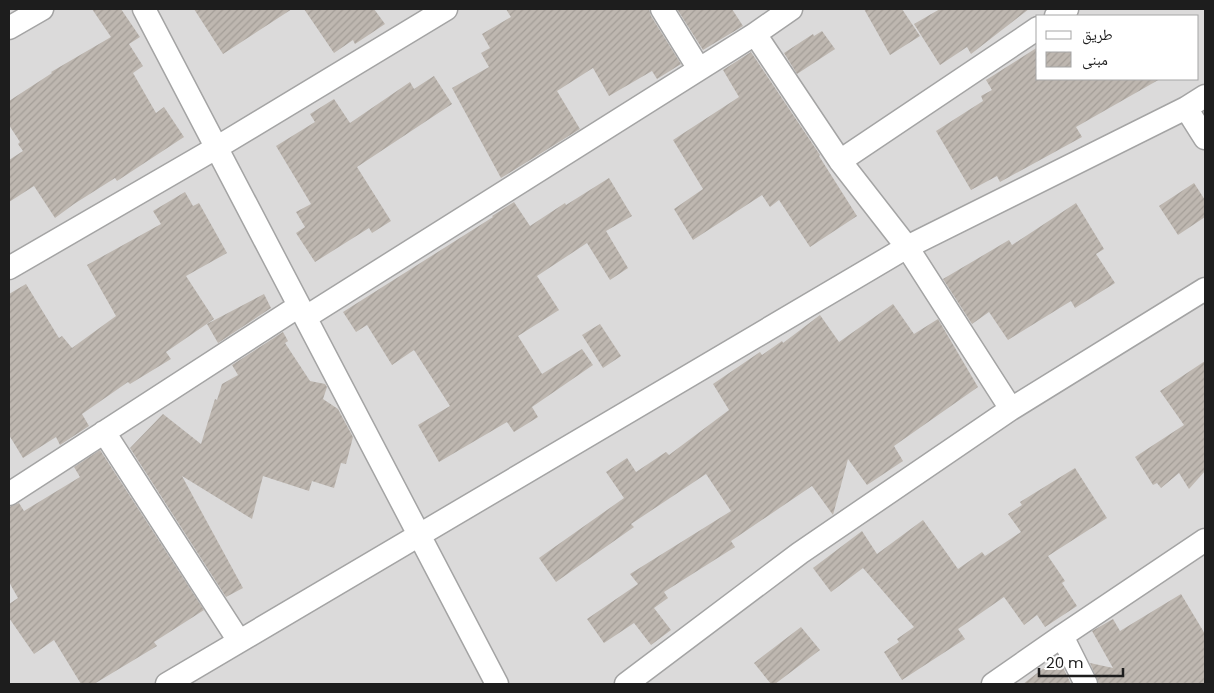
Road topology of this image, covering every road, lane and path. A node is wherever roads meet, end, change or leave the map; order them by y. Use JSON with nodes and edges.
{"nodes":[{"id":1,"x":42,"y":9,"type":"edge"},
{"id":2,"x":144,"y":9,"type":"edge"},
{"id":3,"x":446,"y":9,"type":"edge"},
{"id":4,"x":662,"y":9,"type":"edge"},
{"id":5,"x":791,"y":9,"type":"edge"},
{"id":6,"x":9,"y":28,"type":"edge"},
{"id":7,"x":1036,"y":29,"type":"edge"},
{"id":8,"x":755,"y":34,"type":"junction"},
{"id":9,"x":699,"y":68,"type":"junction"},
{"id":10,"x":1205,"y":96,"type":"edge"},
{"id":11,"x":1186,"y":108,"type":"junction"},
{"id":12,"x":1205,"y":138,"type":"edge"},
{"id":13,"x":216,"y":148,"type":"junction"},
{"id":14,"x":840,"y":161,"type":"junction"},
{"id":15,"x":906,"y":247,"type":"junction"},
{"id":16,"x":9,"y":268,"type":"edge"},
{"id":17,"x":1205,"y":289,"type":"edge"},
{"id":18,"x":303,"y":311,"type":"junction"},
{"id":19,"x":1012,"y":409,"type":"junction"},
{"id":20,"x":104,"y":432,"type":"junction"},
{"id":21,"x":9,"y":494,"type":"edge"},
{"id":22,"x":420,"y":536,"type":"junction"},
{"id":23,"x":1203,"y":546,"type":"edge"},
{"id":24,"x":1062,"y":636,"type":"junction"},
{"id":25,"x":239,"y":641,"type":"junction"},
{"id":26,"x":167,"y":684,"type":"edge"},
{"id":27,"x":497,"y":684,"type":"edge"},
{"id":28,"x":626,"y":684,"type":"edge"},
{"id":29,"x":993,"y":684,"type":"edge"},
{"id":30,"x":1086,"y":684,"type":"edge"}],
"edges":[{"from":1,"to":6,"type":"street"},
{"from":2,"to":13,"type":"street"},
{"from":3,"to":13,"type":"street"},
{"from":4,"to":9,"type":"street"},
{"from":5,"to":8,"type":"street"},
{"from":7,"to":14,"type":"street"},
{"from":8,"to":9,"type":"street"},
{"from":8,"to":14,"type":"street"},
{"from":9,"to":18,"type":"street"},
{"from":10,"to":11,"type":"street"},
{"from":11,"to":12,"type":"street"},
{"from":11,"to":15,"type":"street"},
{"from":13,"to":16,"type":"street"},
{"from":13,"to":18,"type":"street"},
{"from":14,"to":15,"type":"street"},
{"from":15,"to":19,"type":"street"},
{"from":15,"to":22,"type":"street"},
{"from":17,"to":19,"type":"street"},
{"from":18,"to":20,"type":"street"},
{"from":18,"to":22,"type":"street"},
{"from":19,"to":28,"type":"street"},
{"from":20,"to":21,"type":"street"},
{"from":20,"to":25,"type":"street"},
{"from":22,"to":25,"type":"street"},
{"from":22,"to":27,"type":"street"},
{"from":23,"to":24,"type":"street"},
{"from":24,"to":29,"type":"street"},
{"from":24,"to":30,"type":"street"},
{"from":25,"to":26,"type":"street"}]}
